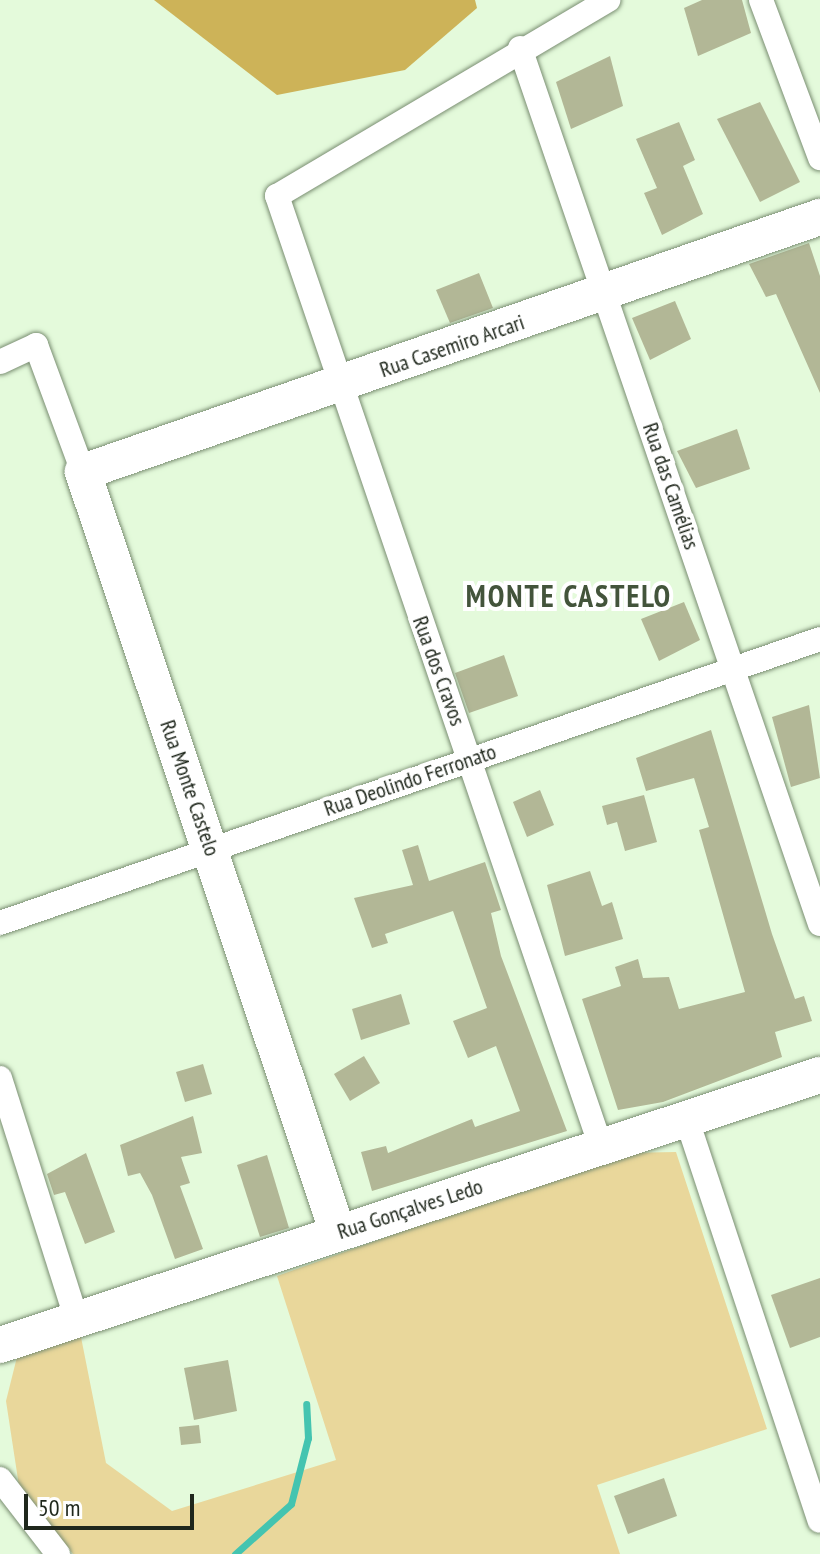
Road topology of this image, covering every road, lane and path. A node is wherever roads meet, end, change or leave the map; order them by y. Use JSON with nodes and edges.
{"nodes":[{"id":1,"x":608,"y":0,"type":"edge"},
{"id":2,"x":761,"y":0,"type":"edge"},
{"id":3,"x":520,"y":48,"type":"junction"},
{"id":4,"x":820,"y":158,"type":"edge"},
{"id":5,"x":820,"y":217,"type":"edge"},
{"id":6,"x":604,"y":295,"type":"junction"},
{"id":7,"x":0,"y":362,"type":"edge"},
{"id":8,"x":337,"y":385,"type":"junction"},
{"id":9,"x":83,"y":472,"type":"junction"},
{"id":10,"x":820,"y":639,"type":"edge"},
{"id":11,"x":734,"y":669,"type":"junction"},
{"id":12,"x":471,"y":759,"type":"junction"},
{"id":13,"x":211,"y":848,"type":"junction"},
{"id":14,"x":0,"y":923,"type":"edge"},
{"id":15,"x":820,"y":924,"type":"edge"},
{"id":16,"x":820,"y":1075,"type":"edge"},
{"id":17,"x":0,"y":1078,"type":"edge"},
{"id":18,"x":687,"y":1120,"type":"junction"},
{"id":19,"x":601,"y":1147,"type":"junction"},
{"id":20,"x":338,"y":1233,"type":"junction"},
{"id":21,"x":76,"y":1318,"type":"junction"},
{"id":22,"x":0,"y":1345,"type":"edge"},
{"id":23,"x":0,"y":1479,"type":"edge"},
{"id":24,"x":820,"y":1521,"type":"edge"},
{"id":25,"x":58,"y":1554,"type":"edge"}],
"edges":[{"from":1,"to":3,"type":"street"},
{"from":2,"to":4,"type":"street"},
{"from":3,"to":6,"type":"street","name":"Rua das Camélias"},
{"from":3,"to":8,"type":"street","name":"Rua dos Cravos"},
{"from":5,"to":6,"type":"street","name":"Rua Casemiro Arcari"},
{"from":6,"to":8,"type":"street","name":"Rua Casemiro Arcari"},
{"from":6,"to":11,"type":"street","name":"Rua das Camélias"},
{"from":7,"to":9,"type":"street","name":"Rua Monte Castelo"},
{"from":8,"to":9,"type":"street","name":"Rua Casemiro Arcari"},
{"from":8,"to":12,"type":"street","name":"Rua dos Cravos"},
{"from":9,"to":13,"type":"street","name":"Rua Monte Castelo"},
{"from":10,"to":11,"type":"street","name":"Rua Deolindo Ferronato"},
{"from":11,"to":12,"type":"street","name":"Rua Deolindo Ferronato"},
{"from":11,"to":15,"type":"street","name":"Rua das Camélias"},
{"from":12,"to":13,"type":"street","name":"Rua Deolindo Ferronato"},
{"from":12,"to":19,"type":"street","name":"Rua dos Cravos"},
{"from":13,"to":14,"type":"street","name":"Rua Deolindo Ferronato"},
{"from":13,"to":20,"type":"street","name":"Rua Monte Castelo"},
{"from":16,"to":18,"type":"street","name":"Rua Gonçalves Ledo"},
{"from":17,"to":21,"type":"street"},
{"from":18,"to":19,"type":"street","name":"Rua Gonçalves Ledo"},
{"from":18,"to":24,"type":"street"},
{"from":19,"to":20,"type":"street","name":"Rua Gonçalves Ledo"},
{"from":20,"to":21,"type":"street","name":"Rua Gonçalves Ledo"},
{"from":21,"to":22,"type":"street","name":"Rua Gonçalves Ledo"},
{"from":23,"to":25,"type":"street"}]}
